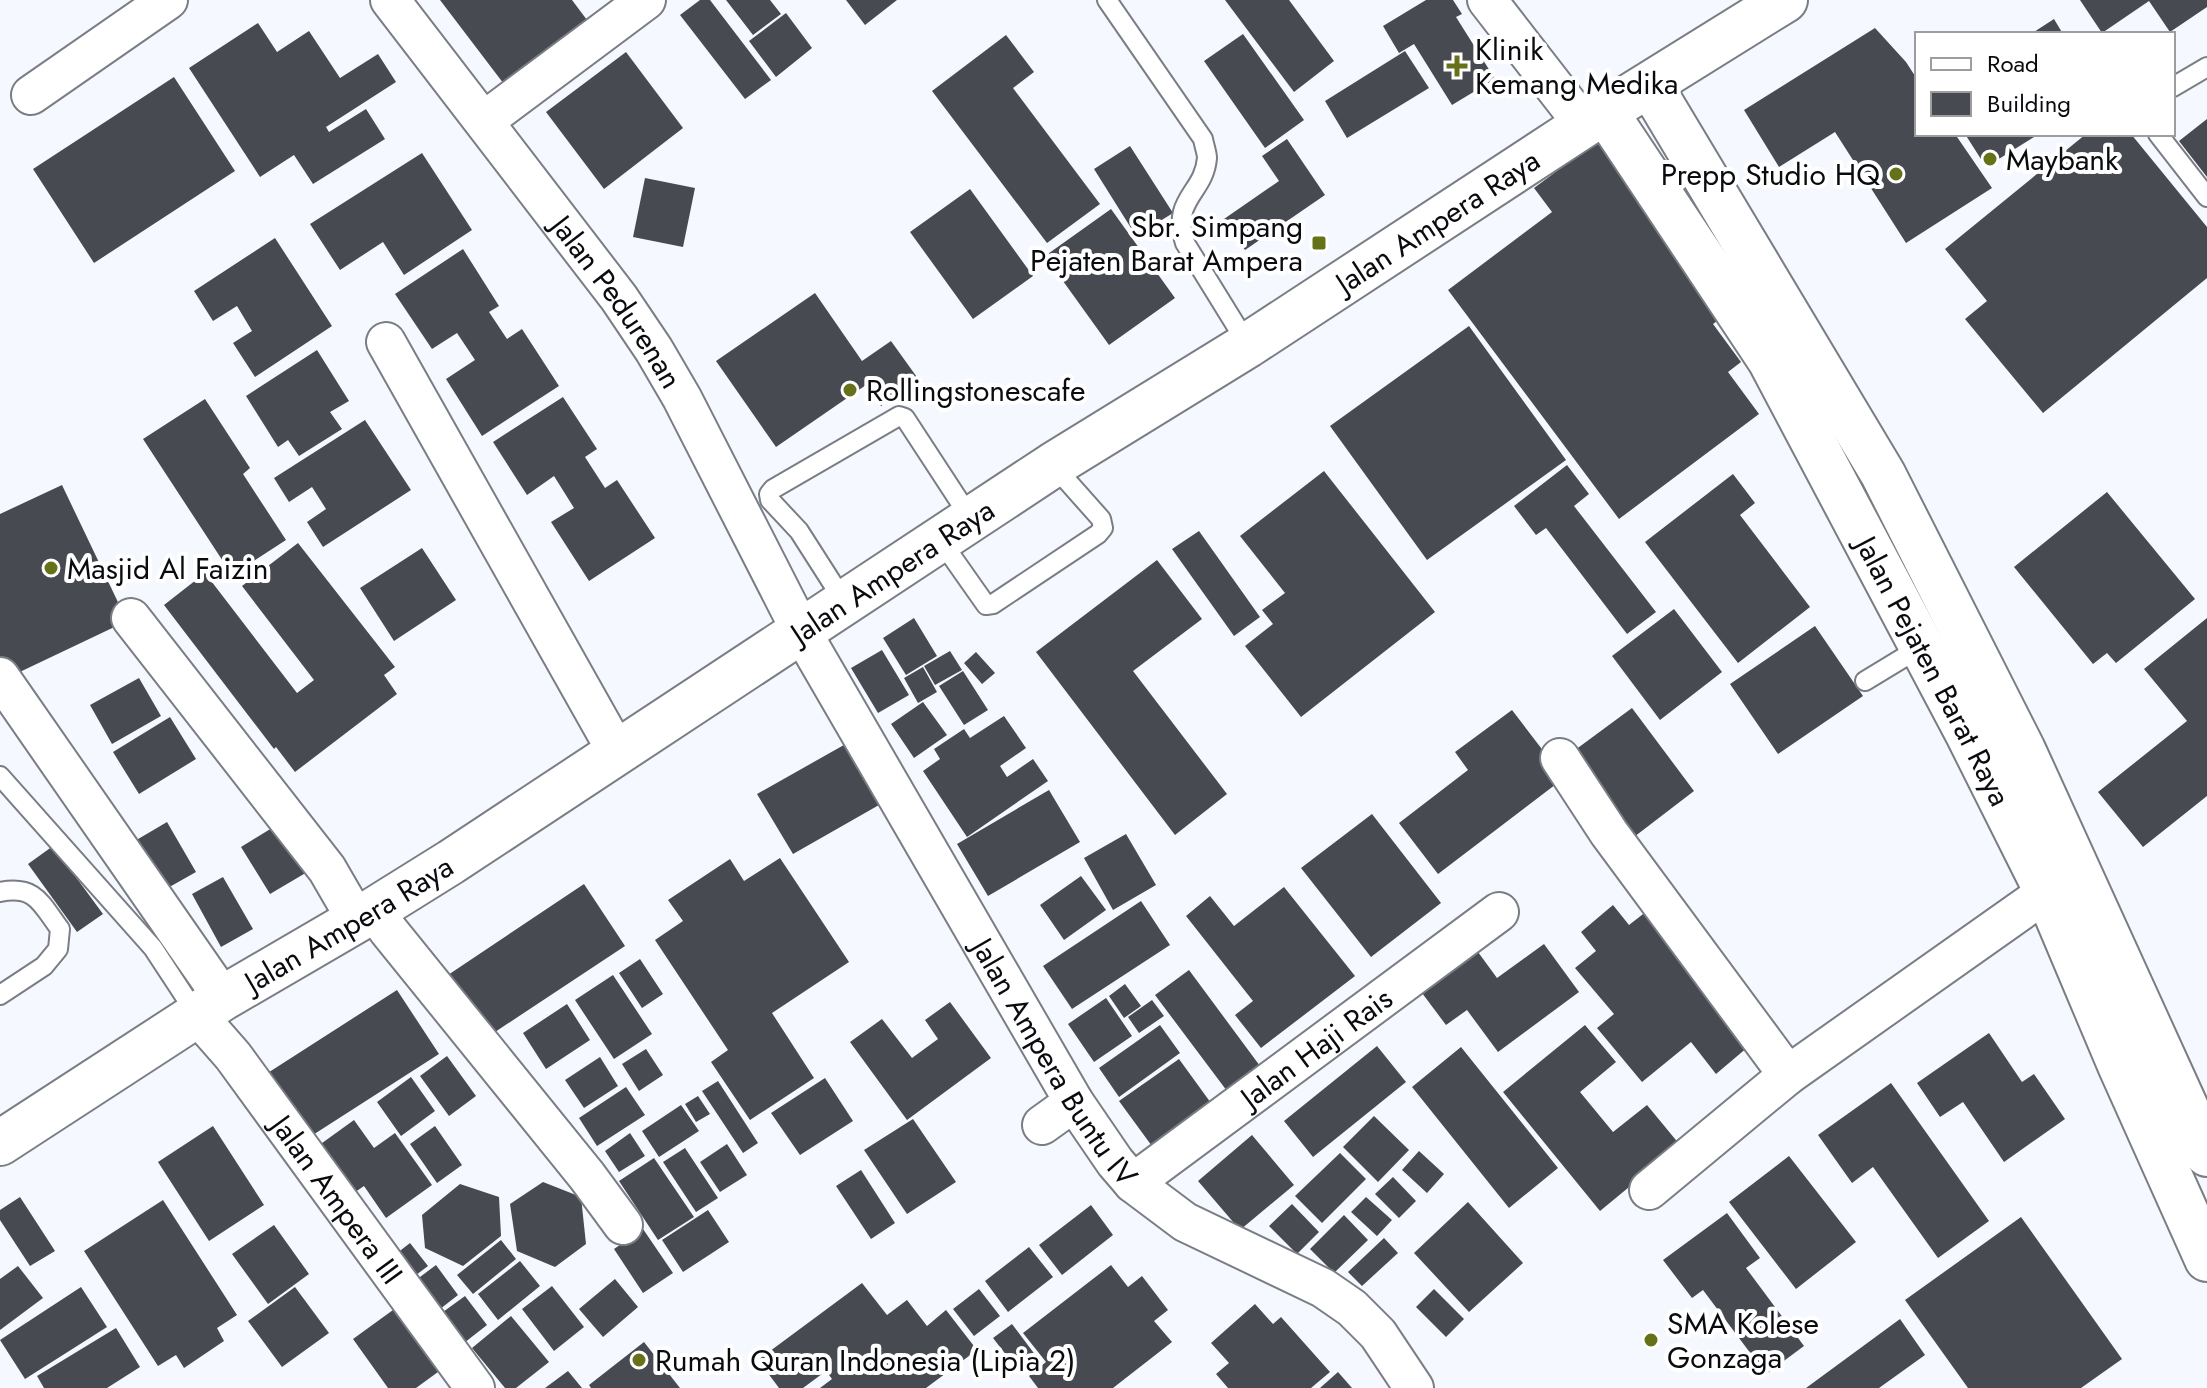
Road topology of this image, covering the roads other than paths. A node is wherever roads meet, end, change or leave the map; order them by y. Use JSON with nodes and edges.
{"nodes":[{"id":1,"x":168,"y":0,"type":"edge"},
{"id":2,"x":390,"y":0,"type":"edge"},
{"id":3,"x":646,"y":0,"type":"edge"},
{"id":4,"x":1107,"y":0,"type":"edge"},
{"id":5,"x":1487,"y":0,"type":"edge"},
{"id":6,"x":1785,"y":0,"type":"edge"},
{"id":7,"x":2207,"y":67,"type":"edge"},
{"id":8,"x":1650,"y":85,"type":"junction"},
{"id":9,"x":2175,"y":86,"type":"edge"},
{"id":10,"x":31,"y":95,"type":"dead end"},
{"id":11,"x":1595,"y":119,"type":"junction"},
{"id":12,"x":484,"y":121,"type":"junction"},
{"id":13,"x":2160,"y":136,"type":"edge"},
{"id":14,"x":2207,"y":197,"type":"edge"},
{"id":15,"x":386,"y":342,"type":"dead end"},
{"id":16,"x":1248,"y":345,"type":"junction"},
{"id":17,"x":1053,"y":465,"type":"junction"},
{"id":18,"x":956,"y":530,"type":"junction"},
{"id":19,"x":845,"y":603,"type":"junction"},
{"id":20,"x":131,"y":618,"type":"dead end"},
{"id":21,"x":801,"y":631,"type":"junction"},
{"id":22,"x":1921,"y":647,"type":"junction"},
{"id":23,"x":0,"y":677,"type":"edge"},
{"id":24,"x":1865,"y":681,"type":"dead end"},
{"id":25,"x":617,"y":752,"type":"junction"},
{"id":26,"x":1560,"y":758,"type":"dead end"},
{"id":27,"x":0,"y":776,"type":"edge"},
{"id":28,"x":0,"y":892,"type":"edge"},
{"id":29,"x":2047,"y":892,"type":"junction"},
{"id":30,"x":1499,"y":912,"type":"dead end"},
{"id":31,"x":365,"y":915,"type":"junction"},
{"id":32,"x":0,"y":995,"type":"edge"},
{"id":33,"x":210,"y":1007,"type":"junction"},
{"id":34,"x":1788,"y":1075,"type":"junction"},
{"id":35,"x":1074,"y":1102,"type":"junction"},
{"id":36,"x":1042,"y":1125,"type":"dead end"},
{"id":37,"x":0,"y":1143,"type":"edge"},
{"id":38,"x":2207,"y":1154,"type":"edge"},
{"id":39,"x":1133,"y":1183,"type":"junction"},
{"id":40,"x":1649,"y":1190,"type":"dead end"},
{"id":41,"x":623,"y":1225,"type":"dead end"},
{"id":42,"x":2207,"y":1259,"type":"edge"},
{"id":43,"x":475,"y":1388,"type":"edge"},
{"id":44,"x":1414,"y":1388,"type":"edge"}],
"edges":[{"from":1,"to":10,"type":"street"},
{"from":2,"to":12,"type":"street","name":"Jalan Pedurenan"},
{"from":3,"to":12,"type":"street"},
{"from":4,"to":16,"type":"lane"},
{"from":5,"to":11,"type":"street"},
{"from":6,"to":8,"type":"street","name":"Jalan Ampera Raya"},
{"from":7,"to":9,"type":"lane"},
{"from":8,"to":11,"type":"street","name":"Jalan Ampera Raya"},
{"from":8,"to":38,"type":"street","name":"Jalan Pejaten Barat Raya"},
{"from":11,"to":16,"type":"street","name":"Jalan Ampera Raya"},
{"from":11,"to":22,"type":"street","name":"Jalan Pejaten Barat Raya"},
{"from":12,"to":21,"type":"street","name":"Jalan Pedurenan"},
{"from":13,"to":14,"type":"lane"},
{"from":15,"to":25,"type":"street"},
{"from":16,"to":17,"type":"street","name":"Jalan Ampera Raya"},
{"from":17,"to":18,"type":"street","name":"Jalan Ampera Raya"},
{"from":17,"to":18,"type":"lane"},
{"from":18,"to":19,"type":"street","name":"Jalan Ampera Raya"},
{"from":18,"to":19,"type":"lane"},
{"from":19,"to":21,"type":"street","name":"Jalan Ampera Raya"},
{"from":20,"to":31,"type":"street"},
{"from":21,"to":25,"type":"street","name":"Jalan Ampera Raya"},
{"from":21,"to":35,"type":"street","name":"Jalan Ampera Buntu IV"},
{"from":22,"to":24,"type":"lane"},
{"from":22,"to":29,"type":"street","name":"Jalan Pejaten Barat Raya"},
{"from":23,"to":33,"type":"street","name":"Jalan Ampera III"},
{"from":25,"to":31,"type":"street","name":"Jalan Ampera Raya"},
{"from":26,"to":34,"type":"street"},
{"from":27,"to":33,"type":"lane"},
{"from":28,"to":32,"type":"lane"},
{"from":29,"to":34,"type":"street"},
{"from":29,"to":42,"type":"street","name":"Jalan Pejaten Barat Raya"},
{"from":30,"to":39,"type":"street","name":"Jalan Haji Rais"},
{"from":31,"to":33,"type":"street","name":"Jalan Ampera Raya"},
{"from":31,"to":41,"type":"street"},
{"from":33,"to":37,"type":"street","name":"Jalan Ampera Raya"},
{"from":33,"to":43,"type":"street","name":"Jalan Ampera III"},
{"from":34,"to":40,"type":"street"},
{"from":35,"to":36,"type":"street"},
{"from":35,"to":39,"type":"street","name":"Jalan Ampera Buntu IV"},
{"from":39,"to":44,"type":"street","name":"Jalan Ampera Buntu IV"}]}
